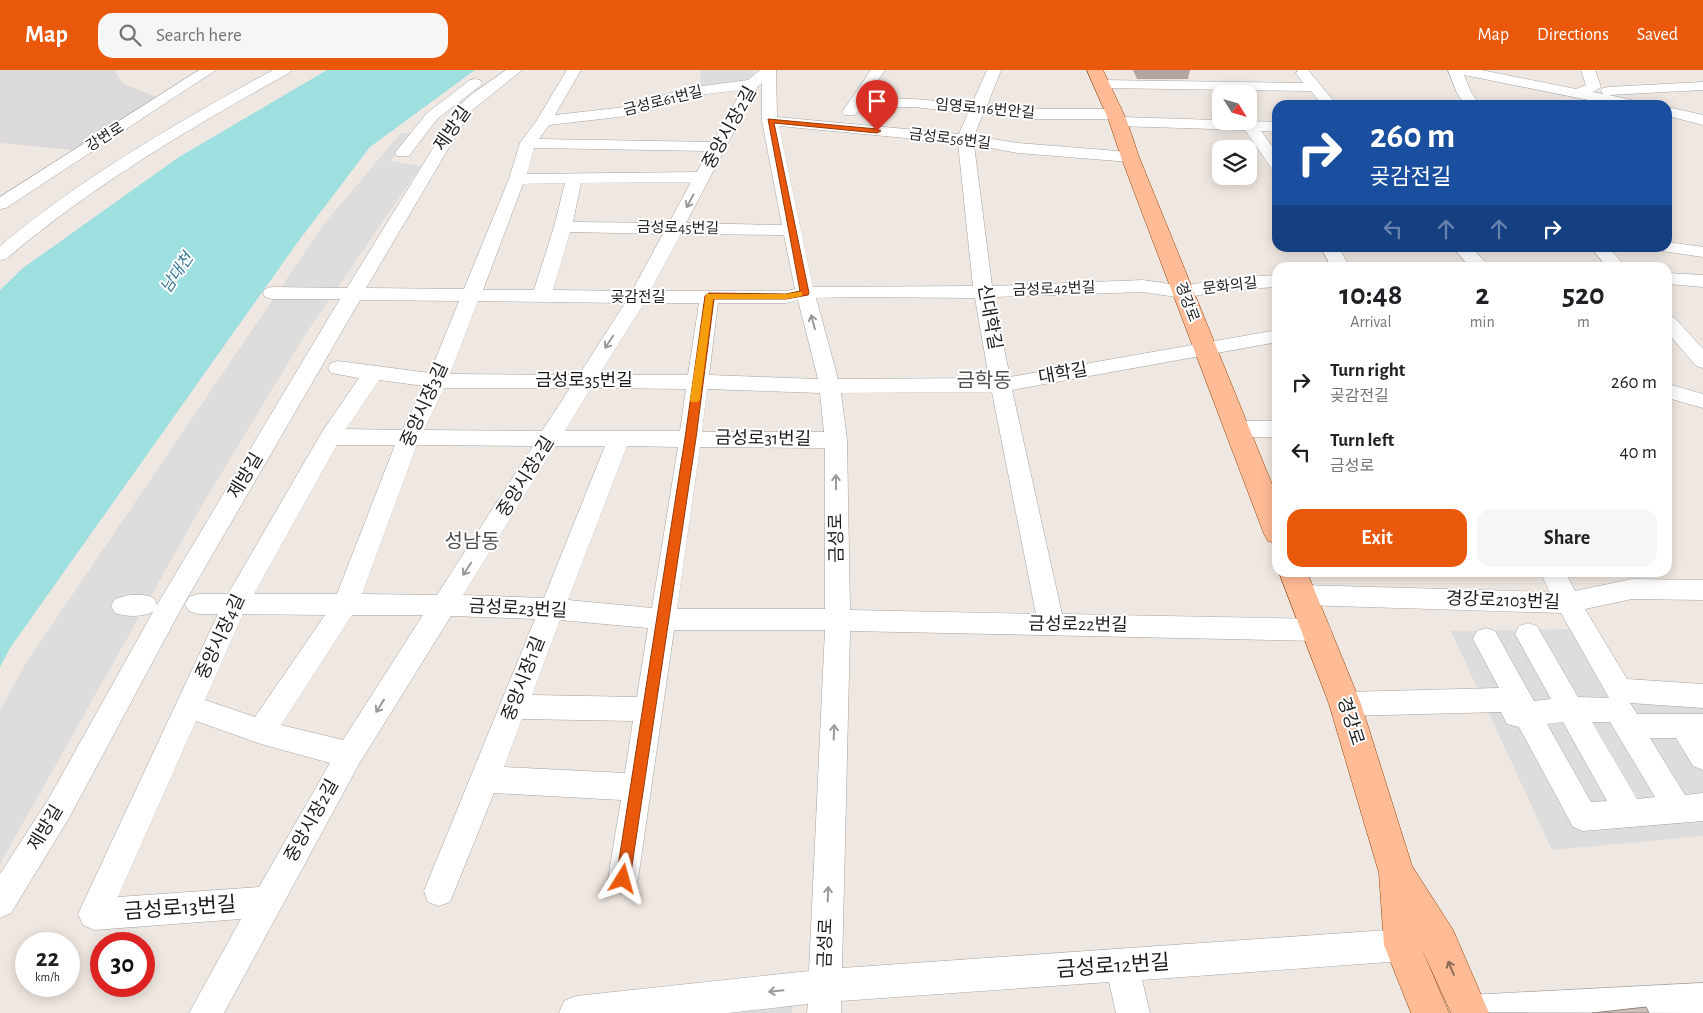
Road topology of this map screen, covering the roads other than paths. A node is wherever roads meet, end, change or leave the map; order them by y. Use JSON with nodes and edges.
{"nodes":[{"id":1,"x":209,"y":70,"type":"edge"},
{"id":2,"x":284,"y":70,"type":"edge"},
{"id":3,"x":493,"y":70,"type":"edge"},
{"id":4,"x":515,"y":70,"type":"edge"},
{"id":5,"x":574,"y":70,"type":"edge"},
{"id":6,"x":878,"y":70,"type":"edge"},
{"id":7,"x":994,"y":70,"type":"edge"},
{"id":8,"x":1300,"y":70,"type":"edge"},
{"id":9,"x":1455,"y":70,"type":"edge"},
{"id":10,"x":1460,"y":70,"type":"edge"},
{"id":11,"x":1588,"y":70,"type":"edge"},
{"id":12,"x":763,"y":75,"type":"edge"},
{"id":13,"x":1098,"y":77,"type":"edge"},
{"id":14,"x":1703,"y":86,"type":"edge"},
{"id":15,"x":1313,"y":87,"type":"junction"},
{"id":16,"x":1578,"y":92,"type":"junction"},
{"id":17,"x":1325,"y":100,"type":"edge"},
{"id":18,"x":1469,"y":100,"type":"edge"},
{"id":19,"x":1613,"y":100,"type":"edge"},
{"id":20,"x":855,"y":103,"type":"junction"},
{"id":21,"x":978,"y":109,"type":"junction"},
{"id":22,"x":1672,"y":113,"type":"edge"},
{"id":23,"x":1117,"y":118,"type":"junction"},
{"id":24,"x":1703,"y":120,"type":"edge"},
{"id":25,"x":544,"y":121,"type":"junction"},
{"id":26,"x":770,"y":121,"type":"junction"},
{"id":27,"x":1212,"y":124,"type":"edge"},
{"id":28,"x":1258,"y":127,"type":"edge"},
{"id":29,"x":1272,"y":127,"type":"edge"},
{"id":30,"x":842,"y":128,"type":"junction"},
{"id":31,"x":1252,"y":130,"type":"edge"},
{"id":32,"x":965,"y":139,"type":"junction"},
{"id":33,"x":528,"y":143,"type":"junction"},
{"id":34,"x":718,"y":147,"type":"junction"},
{"id":35,"x":403,"y":152,"type":"dead end"},
{"id":36,"x":1130,"y":157,"type":"junction"},
{"id":37,"x":1272,"y":158,"type":"edge"},
{"id":38,"x":703,"y":177,"type":"junction"},
{"id":39,"x":574,"y":178,"type":"junction"},
{"id":40,"x":517,"y":179,"type":"junction"},
{"id":41,"x":0,"y":186,"type":"edge"},
{"id":42,"x":25,"y":188,"type":"junction"},
{"id":43,"x":0,"y":204,"type":"edge"},
{"id":44,"x":563,"y":226,"type":"junction"},
{"id":45,"x":675,"y":228,"type":"junction"},
{"id":46,"x":793,"y":230,"type":"junction"},
{"id":47,"x":1672,"y":248,"type":"edge"},
{"id":48,"x":1466,"y":252,"type":"edge"},
{"id":49,"x":1604,"y":252,"type":"edge"},
{"id":50,"x":1703,"y":252,"type":"edge"},
{"id":51,"x":0,"y":255,"type":"edge"},
{"id":52,"x":1476,"y":262,"type":"edge"},
{"id":53,"x":1613,"y":262,"type":"edge"},
{"id":54,"x":1672,"y":279,"type":"edge"},
{"id":55,"x":1272,"y":281,"type":"edge"},
{"id":56,"x":1703,"y":281,"type":"edge"},
{"id":57,"x":272,"y":292,"type":"dead end"},
{"id":58,"x":354,"y":292,"type":"junction"},
{"id":59,"x":984,"y":292,"type":"junction"},
{"id":60,"x":1183,"y":292,"type":"junction"},
{"id":61,"x":805,"y":293,"type":"junction"},
{"id":62,"x":470,"y":294,"type":"junction"},
{"id":63,"x":542,"y":296,"type":"junction"},
{"id":64,"x":709,"y":296,"type":"junction"},
{"id":65,"x":638,"y":297,"type":"junction"},
{"id":66,"x":1672,"y":326,"type":"edge"},
{"id":67,"x":1272,"y":337,"type":"edge"},
{"id":68,"x":1205,"y":349,"type":"junction"},
{"id":69,"x":1703,"y":361,"type":"edge"},
{"id":70,"x":338,"y":368,"type":"dead end"},
{"id":71,"x":372,"y":373,"type":"junction"},
{"id":72,"x":437,"y":381,"type":"junction"},
{"id":73,"x":585,"y":381,"type":"junction"},
{"id":74,"x":697,"y":382,"type":"junction"},
{"id":75,"x":1001,"y":385,"type":"junction"},
{"id":76,"x":830,"y":386,"type":"junction"},
{"id":77,"x":1672,"y":392,"type":"edge"},
{"id":78,"x":1703,"y":401,"type":"edge"},
{"id":79,"x":1236,"y":429,"type":"junction"},
{"id":80,"x":1272,"y":429,"type":"edge"},
{"id":81,"x":330,"y":437,"type":"junction"},
{"id":82,"x":409,"y":438,"type":"junction"},
{"id":83,"x":551,"y":438,"type":"junction"},
{"id":84,"x":619,"y":438,"type":"junction"},
{"id":85,"x":690,"y":438,"type":"junction"},
{"id":86,"x":836,"y":440,"type":"junction"},
{"id":87,"x":1272,"y":519,"type":"edge"},
{"id":88,"x":1555,"y":577,"type":"edge"},
{"id":89,"x":1627,"y":581,"type":"edge"},
{"id":90,"x":1297,"y":584,"type":"edge"},
{"id":91,"x":1703,"y":590,"type":"edge"},
{"id":92,"x":236,"y":603,"type":"junction"},
{"id":93,"x":1568,"y":603,"type":"junction"},
{"id":94,"x":198,"y":604,"type":"dead end"},
{"id":95,"x":346,"y":604,"type":"junction"},
{"id":96,"x":444,"y":605,"type":"junction"},
{"id":97,"x":551,"y":609,"type":"junction"},
{"id":98,"x":661,"y":619,"type":"junction"},
{"id":99,"x":838,"y":620,"type":"junction"},
{"id":100,"x":1051,"y":624,"type":"junction"},
{"id":101,"x":1318,"y":630,"type":"junction"},
{"id":102,"x":1528,"y":634,"type":"dead end"},
{"id":103,"x":1570,"y":634,"type":"dead end"},
{"id":104,"x":1486,"y":640,"type":"dead end"},
{"id":105,"x":1703,"y":696,"type":"edge"},
{"id":106,"x":1345,"y":704,"type":"junction"},
{"id":107,"x":189,"y":706,"type":"junction"},
{"id":108,"x":512,"y":706,"type":"junction"},
{"id":109,"x":649,"y":709,"type":"junction"},
{"id":110,"x":1569,"y":710,"type":"junction"},
{"id":111,"x":1617,"y":710,"type":"junction"},
{"id":112,"x":1527,"y":715,"type":"junction"},
{"id":113,"x":1693,"y":726,"type":"edge"},
{"id":114,"x":262,"y":732,"type":"junction"},
{"id":115,"x":350,"y":756,"type":"junction"},
{"id":116,"x":1703,"y":757,"type":"edge"},
{"id":117,"x":486,"y":779,"type":"junction"},
{"id":118,"x":636,"y":786,"type":"junction"},
{"id":119,"x":1690,"y":808,"type":"edge"},
{"id":120,"x":1629,"y":813,"type":"junction"},
{"id":121,"x":1397,"y":873,"type":"junction"},
{"id":122,"x":623,"y":879,"type":"dead end"},
{"id":123,"x":439,"y":891,"type":"dead end"},
{"id":124,"x":0,"y":902,"type":"edge"},
{"id":125,"x":267,"y":902,"type":"junction"},
{"id":126,"x":94,"y":914,"type":"joint"},
{"id":127,"x":1402,"y":945,"type":"junction"},
{"id":128,"x":1122,"y":966,"type":"junction"},
{"id":129,"x":824,"y":1000,"type":"edge"},
{"id":130,"x":1703,"y":1000,"type":"edge"},
{"id":131,"x":1470,"y":1012,"type":"edge"},
{"id":132,"x":206,"y":1013,"type":"edge"},
{"id":133,"x":576,"y":1013,"type":"edge"},
{"id":134,"x":1133,"y":1013,"type":"edge"},
{"id":135,"x":1430,"y":1013,"type":"edge"}],
"edges":[{"from":1,"to":42,"type":"street","name":"강변로"},
{"from":2,"to":51,"type":"street"},
{"from":3,"to":35,"type":"street"},
{"from":4,"to":58,"type":"street","name":"제방길"},
{"from":5,"to":25,"type":"street","name":"중앙시장3길"},
{"from":6,"to":20,"type":"street"},
{"from":7,"to":21,"type":"street"},
{"from":8,"to":15,"type":"street"},
{"from":9,"to":18,"type":"street"},
{"from":10,"to":16,"type":"street"},
{"from":11,"to":16,"type":"street"},
{"from":12,"to":25,"type":"street","name":"금성로61번길"},
{"from":12,"to":26,"type":"street","name":"금성로"},
{"from":12,"to":34,"type":"street","name":"중앙시장2길"},
{"from":13,"to":15,"type":"street"},
{"from":13,"to":23,"type":"main road","name":"경강로"},
{"from":14,"to":16,"type":"street"},
{"from":15,"to":17,"type":"street"},
{"from":16,"to":19,"type":"street"},
{"from":20,"to":21,"type":"street","name":"임영로116번안길"},
{"from":20,"to":30,"type":"street"},
{"from":21,"to":23,"type":"street","name":"임영로116번안길"},
{"from":21,"to":32,"type":"street"},
{"from":22,"to":24,"type":"street"},
{"from":23,"to":27,"type":"street","name":"임영로116번안길"},
{"from":23,"to":36,"type":"main road","name":"경강로"},
{"from":25,"to":33,"type":"street","name":"중앙시장3길"},
{"from":26,"to":30,"type":"street","name":"금성로56번길"},
{"from":26,"to":46,"type":"street","name":"금성로"},
{"from":28,"to":29,"type":"street","name":"임영로116번안길"},
{"from":30,"to":32,"type":"street","name":"금성로56번길"},
{"from":31,"to":37,"type":"street"},
{"from":32,"to":36,"type":"street","name":"금성로56번길"},
{"from":32,"to":59,"type":"street","name":"신대학길"},
{"from":33,"to":34,"type":"street"},
{"from":33,"to":40,"type":"street","name":"중앙시장3길"},
{"from":34,"to":38,"type":"street","name":"중앙시장2길"},
{"from":36,"to":60,"type":"main road","name":"경강로"},
{"from":38,"to":39,"type":"street"},
{"from":38,"to":45,"type":"street","name":"중앙시장2길","one_way":true},
{"from":39,"to":40,"type":"street"},
{"from":39,"to":44,"type":"street"},
{"from":40,"to":62,"type":"street","name":"중앙시장3길"},
{"from":41,"to":42,"type":"street"},
{"from":42,"to":43,"type":"street","name":"강변로"},
{"from":44,"to":45,"type":"street","name":"금성로45번길"},
{"from":44,"to":63,"type":"street"},
{"from":45,"to":46,"type":"street","name":"금성로45번길"},
{"from":45,"to":65,"type":"street","name":"중앙시장2길"},
{"from":46,"to":61,"type":"street","name":"금성로"},
{"from":47,"to":50,"type":"street"},
{"from":48,"to":52,"type":"street"},
{"from":49,"to":53,"type":"street"},
{"from":54,"to":56,"type":"street"},
{"from":55,"to":60,"type":"street","name":"문화의길"},
{"from":57,"to":58,"type":"street","name":"곶감전길"},
{"from":58,"to":62,"type":"street","name":"곶감전길"},
{"from":58,"to":124,"type":"street","name":"제방길"},
{"from":59,"to":60,"type":"street","name":"금성로42번길"},
{"from":59,"to":61,"type":"street","name":"금성로42번길"},
{"from":59,"to":75,"type":"street","name":"신대학길"},
{"from":60,"to":68,"type":"main road","name":"경강로"},
{"from":61,"to":64,"type":"street","name":"곶감전길"},
{"from":76,"to":61,"type":"street","name":"금성로","one_way":true},
{"from":62,"to":63,"type":"street","name":"곶감전길"},
{"from":62,"to":72,"type":"street","name":"중앙시장3길"},
{"from":63,"to":65,"type":"street","name":"곶감전길"},
{"from":64,"to":65,"type":"street","name":"곶감전길"},
{"from":64,"to":74,"type":"street"},
{"from":65,"to":73,"type":"street","name":"중앙시장2길","one_way":true},
{"from":66,"to":69,"type":"street"},
{"from":67,"to":68,"type":"street","name":"대학길"},
{"from":68,"to":75,"type":"street","name":"대학길"},
{"from":68,"to":79,"type":"main road","name":"경강로"},
{"from":70,"to":71,"type":"street","name":"금성로35번길"},
{"from":71,"to":72,"type":"street","name":"금성로35번길"},
{"from":71,"to":81,"type":"street","name":"중앙시장4길"},
{"from":72,"to":73,"type":"street","name":"금성로35번길"},
{"from":72,"to":82,"type":"street","name":"중앙시장3길"},
{"from":73,"to":74,"type":"street","name":"금성로35번길"},
{"from":73,"to":83,"type":"street","name":"중앙시장2길"},
{"from":74,"to":76,"type":"street","name":"금성로35번길"},
{"from":74,"to":85,"type":"street"},
{"from":75,"to":76,"type":"street","name":"대학길"},
{"from":75,"to":100,"type":"street","name":"신대학길"},
{"from":76,"to":86,"type":"street","name":"금성로"},
{"from":77,"to":78,"type":"street"},
{"from":79,"to":80,"type":"street"},
{"from":79,"to":87,"type":"main road","name":"경강로"},
{"from":81,"to":82,"type":"street","name":"금성로31번길"},
{"from":81,"to":92,"type":"street","name":"중앙시장4길"},
{"from":82,"to":83,"type":"street","name":"금성로31번길"},
{"from":82,"to":95,"type":"street","name":"중앙시장3길"},
{"from":83,"to":84,"type":"street","name":"금성로31번길"},
{"from":83,"to":96,"type":"street","name":"중앙시장2길","one_way":true},
{"from":84,"to":85,"type":"street","name":"금성로31번길"},
{"from":84,"to":97,"type":"street","name":"중앙시장1길"},
{"from":85,"to":86,"type":"street","name":"금성로31번길"},
{"from":85,"to":98,"type":"street"},
{"from":99,"to":86,"type":"street","name":"금성로","one_way":true},
{"from":88,"to":93,"type":"street"},
{"from":89,"to":91,"type":"street","name":"경강로2103번길"},
{"from":89,"to":93,"type":"street","name":"경강로2103번길"},
{"from":90,"to":93,"type":"street","name":"경강로2103번길"},
{"from":90,"to":101,"type":"main road","name":"경강로"},
{"from":92,"to":94,"type":"street","name":"금성로23번길"},
{"from":92,"to":95,"type":"street","name":"금성로23번길"},
{"from":92,"to":107,"type":"street","name":"중앙시장4길"},
{"from":93,"to":105,"type":"street"},
{"from":95,"to":96,"type":"street","name":"금성로23번길"},
{"from":95,"to":114,"type":"street","name":"중앙시장3길"},
{"from":96,"to":97,"type":"street","name":"금성로23번길"},
{"from":96,"to":115,"type":"street","name":"중앙시장2길","one_way":true},
{"from":97,"to":98,"type":"street","name":"금성로23번길"},
{"from":97,"to":108,"type":"street","name":"중앙시장1길"},
{"from":98,"to":99,"type":"street","name":"금성로23번길"},
{"from":98,"to":109,"type":"street"},
{"from":99,"to":100,"type":"street","name":"금성로22번길"},
{"from":129,"to":99,"type":"street","name":"금성로","one_way":true},
{"from":100,"to":101,"type":"street","name":"금성로22번길"},
{"from":101,"to":106,"type":"main road","name":"경강로"},
{"from":102,"to":110,"type":"street"},
{"from":103,"to":111,"type":"street"},
{"from":104,"to":112,"type":"street"},
{"from":106,"to":112,"type":"street"},
{"from":106,"to":121,"type":"main road","name":"경강로"},
{"from":107,"to":114,"type":"street"},
{"from":107,"to":126,"type":"street","name":"중앙시장4길"},
{"from":108,"to":109,"type":"street"},
{"from":108,"to":117,"type":"street","name":"중앙시장1길"},
{"from":109,"to":118,"type":"street"},
{"from":110,"to":111,"type":"street"},
{"from":110,"to":112,"type":"street"},
{"from":110,"to":120,"type":"street"},
{"from":111,"to":113,"type":"street"},
{"from":111,"to":119,"type":"street"},
{"from":112,"to":120,"type":"street"},
{"from":113,"to":116,"type":"street"},
{"from":114,"to":115,"type":"street"},
{"from":115,"to":125,"type":"street","name":"중앙시장2길"},
{"from":117,"to":118,"type":"street"},
{"from":117,"to":123,"type":"street","name":"중앙시장1길"},
{"from":118,"to":122,"type":"street"},
{"from":119,"to":120,"type":"street"},
{"from":121,"to":127,"type":"main road","name":"경강로"},
{"from":131,"to":121,"type":"main road","name":"경강로","one_way":true},
{"from":125,"to":126,"type":"street","name":"금성로13번길"},
{"from":125,"to":132,"type":"street","name":"중앙시장2길"},
{"from":127,"to":128,"type":"street","name":"금성로12번길"},
{"from":127,"to":135,"type":"main road","name":"경강로"},
{"from":128,"to":129,"type":"street","name":"금성로12번길"},
{"from":128,"to":134,"type":"street"},
{"from":129,"to":133,"type":"street","name":"금성로12번길","one_way":true},
{"from":130,"to":131,"type":"street"}]}
